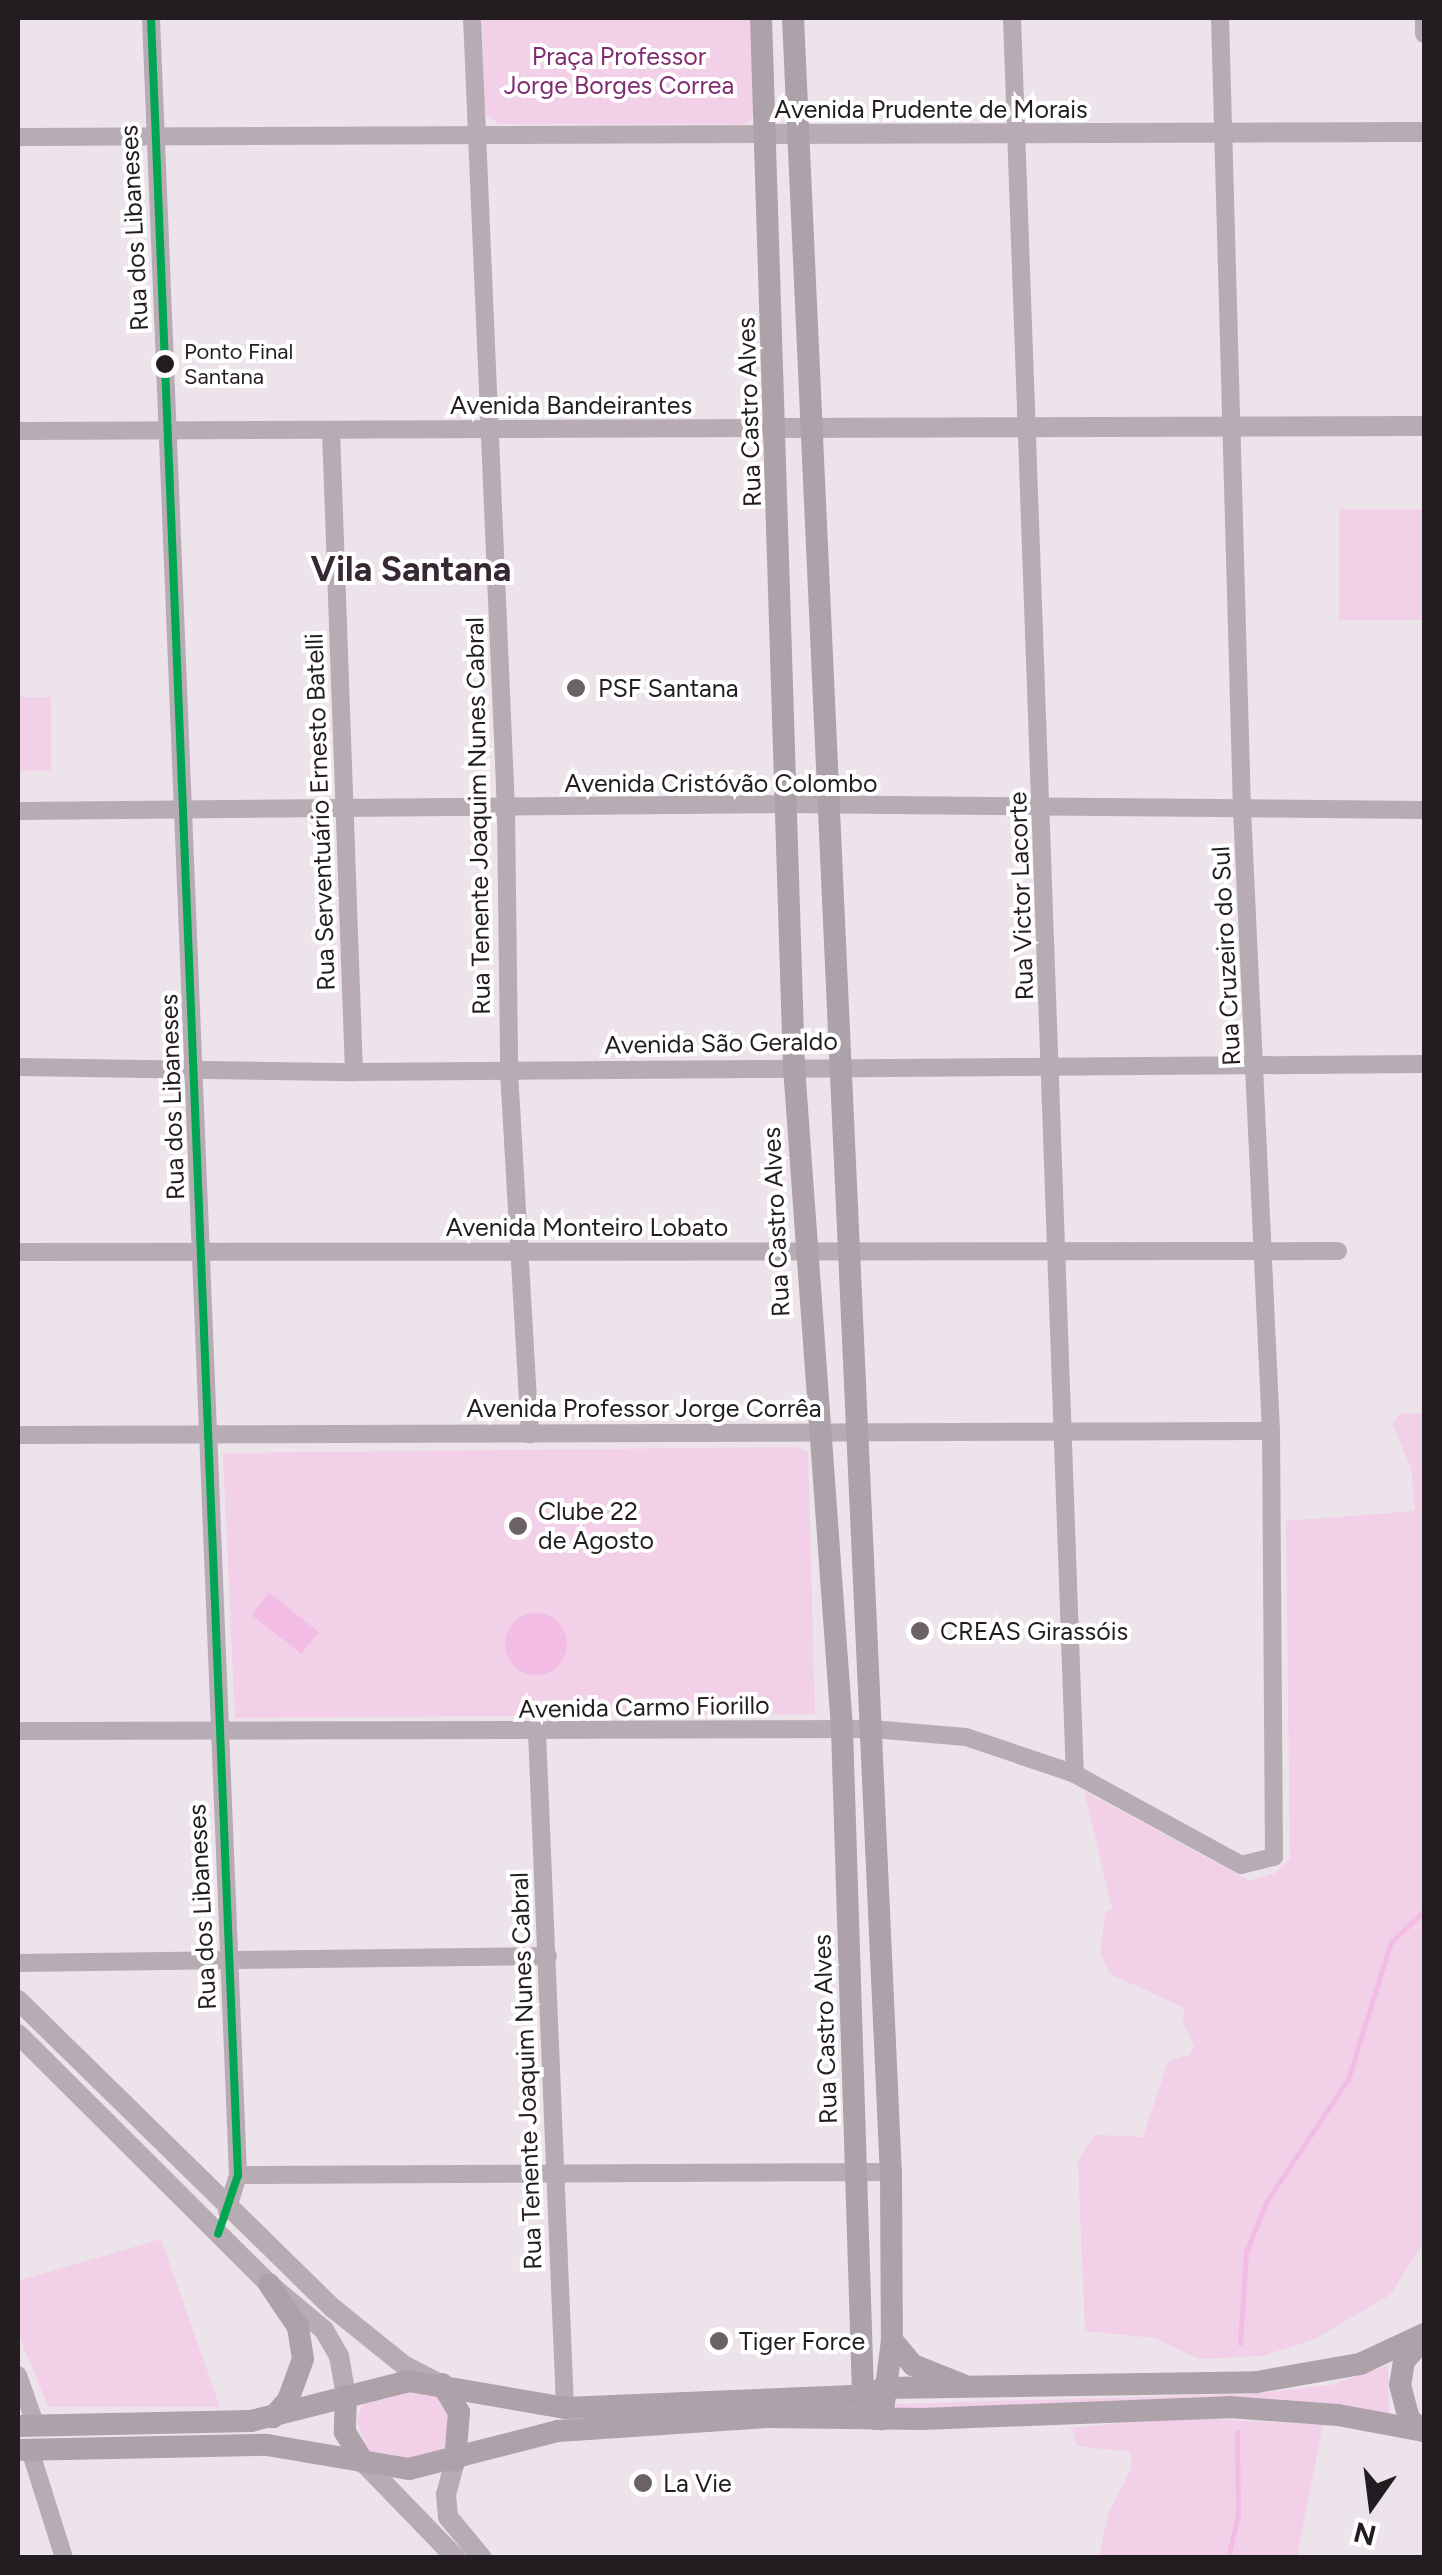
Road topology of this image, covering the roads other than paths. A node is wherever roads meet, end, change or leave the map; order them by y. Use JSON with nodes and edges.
{"nodes":[{"id":1,"x":151,"y":18,"type":"edge"},
{"id":2,"x":472,"y":18,"type":"edge"},
{"id":3,"x":761,"y":18,"type":"edge"},
{"id":4,"x":793,"y":18,"type":"edge"},
{"id":5,"x":1012,"y":18,"type":"edge"},
{"id":6,"x":1220,"y":18,"type":"edge"},
{"id":7,"x":1424,"y":18,"type":"edge"},
{"id":8,"x":1424,"y":34,"type":"edge"},
{"id":9,"x":1222,"y":132,"type":"junction"},
{"id":10,"x":1424,"y":132,"type":"edge"},
{"id":11,"x":797,"y":133,"type":"junction"},
{"id":12,"x":765,"y":134,"type":"junction"},
{"id":13,"x":1017,"y":134,"type":"junction"},
{"id":14,"x":18,"y":137,"type":"edge"},
{"id":15,"x":154,"y":137,"type":"junction"},
{"id":16,"x":476,"y":138,"type":"junction"},
{"id":17,"x":1424,"y":426,"type":"edge"},
{"id":18,"x":1028,"y":427,"type":"junction"},
{"id":19,"x":1235,"y":427,"type":"junction"},
{"id":20,"x":778,"y":428,"type":"junction"},
{"id":21,"x":814,"y":428,"type":"junction"},
{"id":22,"x":169,"y":430,"type":"junction"},
{"id":23,"x":332,"y":430,"type":"junction"},
{"id":24,"x":18,"y":431,"type":"edge"},
{"id":25,"x":491,"y":431,"type":"junction"},
{"id":26,"x":786,"y":804,"type":"junction"},
{"id":27,"x":826,"y":806,"type":"junction"},
{"id":28,"x":506,"y":810,"type":"junction"},
{"id":29,"x":1042,"y":810,"type":"junction"},
{"id":30,"x":1242,"y":810,"type":"junction"},
{"id":31,"x":1424,"y":810,"type":"edge"},
{"id":32,"x":18,"y":811,"type":"edge"},
{"id":33,"x":186,"y":812,"type":"junction"},
{"id":34,"x":344,"y":812,"type":"junction"},
{"id":35,"x":1424,"y":1064,"type":"edge"},
{"id":36,"x":1257,"y":1065,"type":"junction"},
{"id":37,"x":840,"y":1066,"type":"junction"},
{"id":38,"x":1052,"y":1066,"type":"junction"},
{"id":39,"x":18,"y":1067,"type":"edge"},
{"id":40,"x":794,"y":1067,"type":"junction"},
{"id":41,"x":197,"y":1070,"type":"junction"},
{"id":42,"x":509,"y":1071,"type":"junction"},
{"id":43,"x":354,"y":1072,"type":"junction"},
{"id":44,"x":852,"y":1250,"type":"junction"},
{"id":45,"x":1060,"y":1250,"type":"junction"},
{"id":46,"x":805,"y":1251,"type":"junction"},
{"id":47,"x":18,"y":1252,"type":"edge"},
{"id":48,"x":1338,"y":1252,"type":"dead end"},
{"id":49,"x":522,"y":1253,"type":"junction"},
{"id":50,"x":1261,"y":1253,"type":"junction"},
{"id":51,"x":202,"y":1255,"type":"junction"},
{"id":52,"x":1270,"y":1430,"type":"junction"},
{"id":53,"x":862,"y":1431,"type":"junction"},
{"id":54,"x":817,"y":1432,"type":"junction"},
{"id":55,"x":1066,"y":1432,"type":"junction"},
{"id":56,"x":530,"y":1434,"type":"junction"},
{"id":57,"x":18,"y":1436,"type":"edge"},
{"id":58,"x":210,"y":1436,"type":"junction"},
{"id":59,"x":842,"y":1730,"type":"junction"},
{"id":60,"x":872,"y":1730,"type":"junction"},
{"id":61,"x":18,"y":1731,"type":"edge"},
{"id":62,"x":537,"y":1733,"type":"junction"},
{"id":63,"x":219,"y":1734,"type":"junction"},
{"id":64,"x":1075,"y":1774,"type":"junction"},
{"id":65,"x":1240,"y":1865,"type":"joint"},
{"id":66,"x":548,"y":1956,"type":"junction"},
{"id":67,"x":229,"y":1960,"type":"junction"},
{"id":68,"x":18,"y":1963,"type":"edge"},
{"id":69,"x":18,"y":2000,"type":"edge"},
{"id":70,"x":18,"y":2034,"type":"edge"},
{"id":71,"x":891,"y":2172,"type":"junction"},
{"id":72,"x":856,"y":2174,"type":"junction"},
{"id":73,"x":238,"y":2175,"type":"junction"},
{"id":74,"x":552,"y":2175,"type":"junction"},
{"id":75,"x":227,"y":2211,"type":"junction"},
{"id":76,"x":218,"y":2234,"type":"junction"},
{"id":77,"x":859,"y":2248,"type":"junction"},
{"id":78,"x":892,"y":2248,"type":"junction"},
{"id":79,"x":269,"y":2284,"type":"junction"},
{"id":80,"x":1424,"y":2336,"type":"edge"},
{"id":81,"x":892,"y":2340,"type":"junction"},
{"id":82,"x":18,"y":2375,"type":"edge"},
{"id":83,"x":442,"y":2384,"type":"junction"},
{"id":84,"x":874,"y":2391,"type":"junction"},
{"id":85,"x":984,"y":2391,"type":"junction"},
{"id":86,"x":346,"y":2396,"type":"junction"},
{"id":87,"x":565,"y":2408,"type":"junction"},
{"id":88,"x":272,"y":2417,"type":"junction"},
{"id":89,"x":878,"y":2419,"type":"junction"},
{"id":90,"x":27,"y":2426,"type":"edge"},
{"id":91,"x":1424,"y":2431,"type":"edge"},
{"id":92,"x":24,"y":2450,"type":"edge"},
{"id":93,"x":456,"y":2461,"type":"junction"},
{"id":94,"x":363,"y":2462,"type":"junction"},
{"id":95,"x":64,"y":2558,"type":"edge"},
{"id":96,"x":456,"y":2558,"type":"edge"},
{"id":97,"x":482,"y":2558,"type":"edge"}],
"edges":[{"from":1,"to":15,"type":"street","name":"Rua dos Libaneses"},
{"from":2,"to":16,"type":"street","name":"Rua Tenente Joaquim Nunes Cabral"},
{"from":3,"to":12,"type":"main road","name":"Rua Castro Alves"},
{"from":4,"to":11,"type":"main road","name":"Rua Castro Alves"},
{"from":5,"to":13,"type":"street","name":"Rua Victor Lacorte"},
{"from":6,"to":9,"type":"street","name":"Rua Cruzeiro do Sul"},
{"from":7,"to":8,"type":"street"},
{"from":9,"to":10,"type":"street","name":"Avenida Prudente de Morais"},
{"from":9,"to":13,"type":"street","name":"Avenida Prudente de Morais"},
{"from":9,"to":19,"type":"street","name":"Rua Cruzeiro do Sul"},
{"from":11,"to":12,"type":"street","name":"Avenida Prudente de Morais"},
{"from":11,"to":13,"type":"street","name":"Avenida Prudente de Morais"},
{"from":11,"to":21,"type":"main road","name":"Rua Castro Alves"},
{"from":12,"to":16,"type":"street","name":"Avenida Prudente de Morais"},
{"from":12,"to":20,"type":"main road","name":"Rua Castro Alves"},
{"from":13,"to":18,"type":"street","name":"Rua Victor Lacorte"},
{"from":14,"to":15,"type":"street","name":"Avenida Prudente de Morais"},
{"from":15,"to":16,"type":"street","name":"Avenida Prudente de Morais"},
{"from":15,"to":22,"type":"street","name":"Rua dos Libaneses"},
{"from":16,"to":25,"type":"street","name":"Rua Tenente Joaquim Nunes Cabral"},
{"from":17,"to":19,"type":"street","name":"Avenida Bandeirantes"},
{"from":18,"to":19,"type":"street","name":"Avenida Bandeirantes"},
{"from":18,"to":21,"type":"street","name":"Avenida Bandeirantes"},
{"from":18,"to":29,"type":"street","name":"Rua Victor Lacorte"},
{"from":19,"to":30,"type":"street","name":"Rua Cruzeiro do Sul"},
{"from":20,"to":21,"type":"street","name":"Avenida Bandeirantes"},
{"from":20,"to":25,"type":"street","name":"Avenida Bandeirantes"},
{"from":20,"to":26,"type":"main road","name":"Rua Castro Alves"},
{"from":21,"to":27,"type":"main road","name":"Rua Castro Alves"},
{"from":22,"to":23,"type":"street","name":"Avenida Bandeirantes"},
{"from":22,"to":24,"type":"street","name":"Avenida Bandeirantes"},
{"from":22,"to":33,"type":"street","name":"Rua dos Libaneses"},
{"from":23,"to":25,"type":"street","name":"Avenida Bandeirantes"},
{"from":23,"to":34,"type":"street","name":"Rua Serventuário Ernesto Batelli"},
{"from":25,"to":28,"type":"street","name":"Rua Tenente Joaquim Nunes Cabral"},
{"from":26,"to":27,"type":"street","name":"Avenida Cristóvão Colombo"},
{"from":26,"to":28,"type":"street","name":"Avenida Cristóvão Colombo"},
{"from":26,"to":40,"type":"main road","name":"Rua Castro Alves"},
{"from":27,"to":29,"type":"street","name":"Avenida Cristóvão Colombo"},
{"from":27,"to":37,"type":"main road","name":"Rua Castro Alves"},
{"from":28,"to":34,"type":"street","name":"Avenida Cristóvão Colombo"},
{"from":28,"to":42,"type":"street","name":"Rua Tenente Joaquim Nunes Cabral"},
{"from":29,"to":30,"type":"street","name":"Avenida Cristóvão Colombo"},
{"from":29,"to":38,"type":"street","name":"Rua Victor Lacorte"},
{"from":30,"to":31,"type":"street","name":"Avenida Cristóvão Colombo"},
{"from":30,"to":36,"type":"street","name":"Rua Cruzeiro do Sul"},
{"from":32,"to":33,"type":"street","name":"Avenida Cristóvão Colombo"},
{"from":33,"to":34,"type":"street","name":"Avenida Cristóvão Colombo"},
{"from":33,"to":41,"type":"street","name":"Rua dos Libaneses"},
{"from":34,"to":43,"type":"street","name":"Rua Serventuário Ernesto Batelli"},
{"from":35,"to":36,"type":"street","name":"Avenida São Geraldo"},
{"from":36,"to":38,"type":"street","name":"Avenida São Geraldo"},
{"from":36,"to":50,"type":"street","name":"Rua Cruzeiro do Sul"},
{"from":37,"to":38,"type":"street","name":"Avenida São Geraldo"},
{"from":37,"to":40,"type":"street","name":"Avenida São Geraldo"},
{"from":37,"to":44,"type":"main road","name":"Rua Castro Alves"},
{"from":38,"to":45,"type":"street","name":"Rua Victor Lacorte"},
{"from":39,"to":41,"type":"street","name":"Avenida São Geraldo"},
{"from":40,"to":42,"type":"street","name":"Avenida São Geraldo"},
{"from":40,"to":46,"type":"main road","name":"Rua Castro Alves"},
{"from":41,"to":43,"type":"street","name":"Avenida São Geraldo"},
{"from":41,"to":51,"type":"street","name":"Rua dos Libaneses"},
{"from":42,"to":43,"type":"street","name":"Avenida São Geraldo"},
{"from":42,"to":49,"type":"street","name":"Rua Tenente Joaquim Nunes Cabral"},
{"from":44,"to":45,"type":"street","name":"Avenida Monteiro Lobato"},
{"from":44,"to":46,"type":"street","name":"Avenida Monteiro Lobato"},
{"from":44,"to":53,"type":"main road","name":"Rua Castro Alves"},
{"from":45,"to":50,"type":"street","name":"Avenida Monteiro Lobato"},
{"from":45,"to":55,"type":"street","name":"Rua Victor Lacorte"},
{"from":46,"to":49,"type":"street","name":"Avenida Monteiro Lobato"},
{"from":46,"to":54,"type":"main road","name":"Rua Castro Alves"},
{"from":47,"to":51,"type":"street","name":"Avenida Monteiro Lobato"},
{"from":48,"to":50,"type":"street","name":"Avenida Monteiro Lobato"},
{"from":49,"to":51,"type":"street","name":"Avenida Monteiro Lobato"},
{"from":49,"to":56,"type":"street","name":"Rua Tenente Joaquim Nunes Cabral"},
{"from":50,"to":52,"type":"street","name":"Rua Cruzeiro do Sul"},
{"from":51,"to":58,"type":"street","name":"Rua dos Libaneses"},
{"from":52,"to":55,"type":"street","name":"Avenida Professor Jorge Corrêa"},
{"from":52,"to":65,"type":"street","name":"Rua Cruzeiro do Sul"},
{"from":53,"to":54,"type":"street","name":"Avenida Professor Jorge Corrêa"},
{"from":53,"to":55,"type":"street","name":"Avenida Professor Jorge Corrêa"},
{"from":53,"to":60,"type":"main road","name":"Rua Castro Alves"},
{"from":54,"to":56,"type":"street","name":"Avenida Professor Jorge Corrêa"},
{"from":54,"to":59,"type":"main road","name":"Rua Castro Alves"},
{"from":55,"to":64,"type":"street","name":"Rua Victor Lacorte"},
{"from":56,"to":58,"type":"street","name":"Avenida Professor Jorge Corrêa"},
{"from":57,"to":58,"type":"street","name":"Avenida Professor Jorge Corrêa"},
{"from":58,"to":63,"type":"street","name":"Rua dos Libaneses"},
{"from":59,"to":60,"type":"street","name":"Avenida Carmo Fiorillo"},
{"from":59,"to":62,"type":"street","name":"Avenida Carmo Fiorillo"},
{"from":59,"to":72,"type":"main road","name":"Rua Castro Alves"},
{"from":60,"to":64,"type":"street","name":"Avenida Carmo Fiorillo"},
{"from":60,"to":71,"type":"main road","name":"Rua Castro Alves"},
{"from":61,"to":63,"type":"street","name":"Avenida Carmo Fiorillo"},
{"from":62,"to":63,"type":"street","name":"Avenida Carmo Fiorillo"},
{"from":62,"to":66,"type":"street","name":"Rua Tenente Joaquim Nunes Cabral"},
{"from":63,"to":67,"type":"street","name":"Rua dos Libaneses"},
{"from":64,"to":65,"type":"street","name":"Avenida Carmo Fiorillo"},
{"from":66,"to":67,"type":"street"},
{"from":66,"to":74,"type":"street","name":"Rua Tenente Joaquim Nunes Cabral"},
{"from":67,"to":68,"type":"street"},
{"from":67,"to":73,"type":"street","name":"Rua dos Libaneses"},
{"from":69,"to":75,"type":"street"},
{"from":70,"to":76,"type":"street"},
{"from":71,"to":72,"type":"street"},
{"from":71,"to":78,"type":"main road","name":"Rua Castro Alves"},
{"from":72,"to":74,"type":"street"},
{"from":72,"to":77,"type":"main road","name":"Rua Castro Alves"},
{"from":73,"to":74,"type":"street"},
{"from":73,"to":75,"type":"street","name":"Rua dos Libaneses"},
{"from":74,"to":87,"type":"street","name":"Rua Tenente Joaquim Nunes Cabral"},
{"from":75,"to":76,"type":"street"},
{"from":75,"to":83,"type":"street"},
{"from":76,"to":79,"type":"street"},
{"from":77,"to":78,"type":"main road"},
{"from":77,"to":84,"type":"main road","name":"Rua Castro Alves"},
{"from":78,"to":81,"type":"main road","name":"Rua Castro Alves"},
{"from":79,"to":86,"type":"street"},
{"from":79,"to":88,"type":"main road"},
{"from":80,"to":85,"type":"main road"},
{"from":80,"to":91,"type":"main road"},
{"from":81,"to":84,"type":"main road","name":"Rua Castro Alves"},
{"from":81,"to":85,"type":"main road"},
{"from":82,"to":90,"type":"street"},
{"from":83,"to":86,"type":"main road"},
{"from":83,"to":87,"type":"main road"},
{"from":83,"to":93,"type":"main road"},
{"from":84,"to":85,"type":"main road"},
{"from":84,"to":87,"type":"main road"},
{"from":84,"to":89,"type":"main road","name":"Rua Castro Alves"},
{"from":86,"to":88,"type":"main road"},
{"from":86,"to":94,"type":"main road"},
{"from":88,"to":90,"type":"main road"},
{"from":89,"to":91,"type":"main road"},
{"from":89,"to":93,"type":"main road"},
{"from":92,"to":94,"type":"main road"},
{"from":92,"to":95,"type":"street"},
{"from":93,"to":94,"type":"main road"},
{"from":93,"to":97,"type":"street"},
{"from":94,"to":96,"type":"street"}]}
